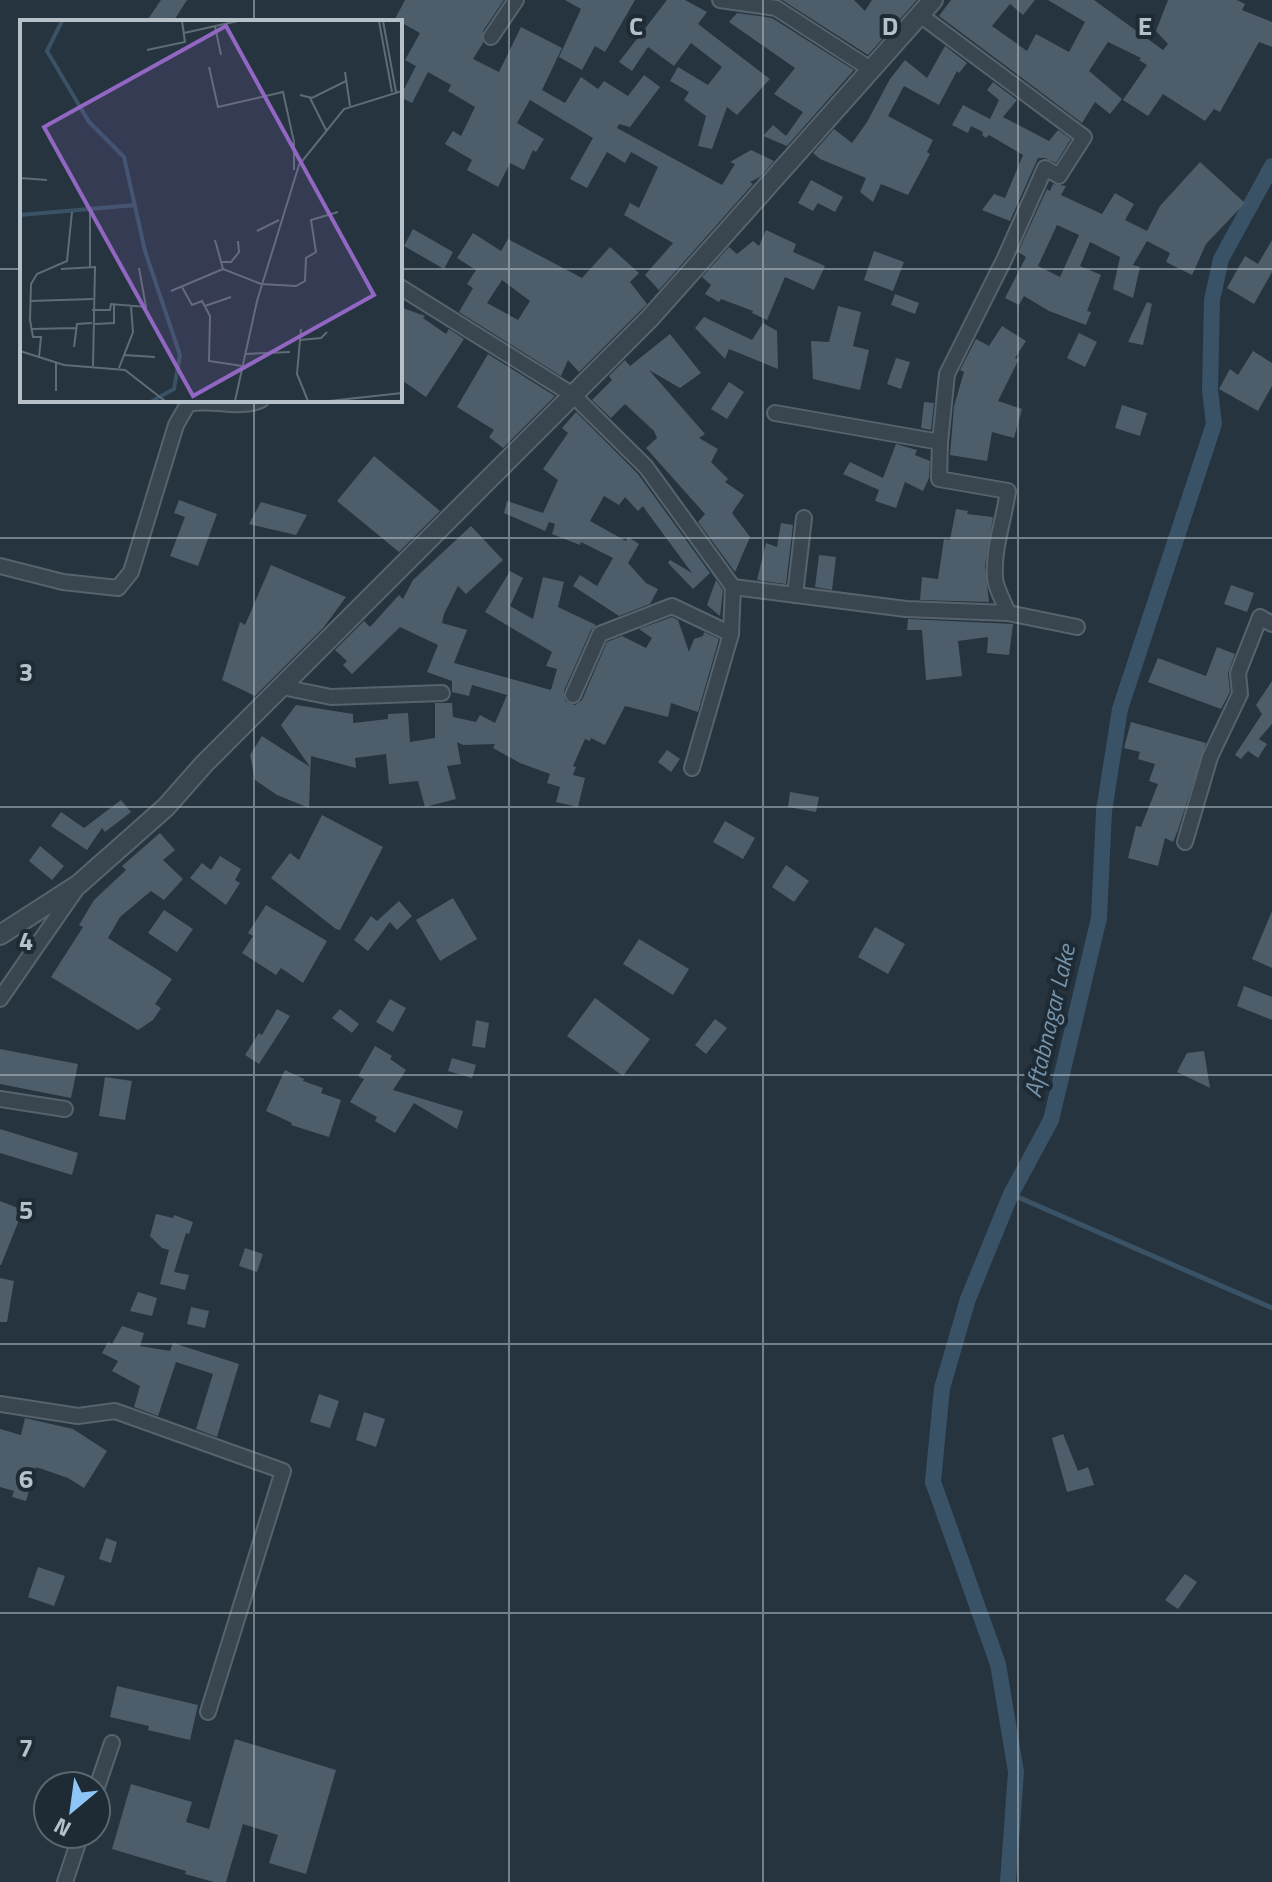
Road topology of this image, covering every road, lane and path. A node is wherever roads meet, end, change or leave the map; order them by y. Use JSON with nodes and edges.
{"nodes":[{"id":1,"x":516,"y":0,"type":"edge"},
{"id":2,"x":720,"y":0,"type":"edge"},
{"id":3,"x":933,"y":0,"type":"edge"},
{"id":4,"x":920,"y":15,"type":"junction"},
{"id":5,"x":491,"y":37,"type":"dead end"},
{"id":6,"x":872,"y":70,"type":"junction"},
{"id":7,"x":402,"y":288,"type":"edge"},
{"id":8,"x":573,"y":395,"type":"junction"},
{"id":9,"x":196,"y":402,"type":"edge"},
{"id":10,"x":220,"y":402,"type":"edge"},
{"id":11,"x":255,"y":402,"type":"edge"},
{"id":12,"x":775,"y":413,"type":"dead end"},
{"id":13,"x":940,"y":442,"type":"junction"},
{"id":14,"x":804,"y":518,"type":"dead end"},
{"id":15,"x":0,"y":566,"type":"edge"},
{"id":16,"x":733,"y":587,"type":"junction"},
{"id":17,"x":795,"y":595,"type":"junction"},
{"id":18,"x":1008,"y":613,"type":"junction"},
{"id":19,"x":1272,"y":624,"type":"edge"},
{"id":20,"x":1077,"y":627,"type":"dead end"},
{"id":21,"x":731,"y":634,"type":"junction"},
{"id":22,"x":282,"y":687,"type":"junction"},
{"id":23,"x":442,"y":693,"type":"dead end"},
{"id":24,"x":573,"y":695,"type":"dead end"},
{"id":25,"x":692,"y":768,"type":"dead end"},
{"id":26,"x":1185,"y":842,"type":"dead end"},
{"id":27,"x":79,"y":884,"type":"junction"},
{"id":28,"x":0,"y":935,"type":"edge"},
{"id":29,"x":0,"y":999,"type":"edge"},
{"id":30,"x":0,"y":1099,"type":"edge"},
{"id":31,"x":65,"y":1109,"type":"dead end"},
{"id":32,"x":0,"y":1404,"type":"edge"},
{"id":33,"x":208,"y":1712,"type":"dead end"},
{"id":34,"x":112,"y":1743,"type":"dead end"},
{"id":35,"x":103,"y":1770,"type":"edge"},
{"id":36,"x":76,"y":1850,"type":"edge"},
{"id":37,"x":65,"y":1882,"type":"edge"}],
"edges":[{"from":1,"to":5,"type":"street"},
{"from":2,"to":6,"type":"street"},
{"from":3,"to":4,"type":"street"},
{"from":4,"to":6,"type":"street"},
{"from":4,"to":13,"type":"street"},
{"from":6,"to":8,"type":"street"},
{"from":7,"to":8,"type":"street"},
{"from":8,"to":16,"type":"street"},
{"from":8,"to":22,"type":"street"},
{"from":9,"to":15,"type":"street"},
{"from":10,"to":11,"type":"street"},
{"from":12,"to":13,"type":"street"},
{"from":13,"to":18,"type":"street"},
{"from":14,"to":17,"type":"street"},
{"from":16,"to":17,"type":"street"},
{"from":16,"to":21,"type":"street"},
{"from":17,"to":18,"type":"street"},
{"from":18,"to":20,"type":"street"},
{"from":19,"to":26,"type":"street"},
{"from":21,"to":24,"type":"street"},
{"from":21,"to":25,"type":"street"},
{"from":22,"to":23,"type":"street"},
{"from":22,"to":27,"type":"street"},
{"from":27,"to":28,"type":"street"},
{"from":27,"to":29,"type":"street"},
{"from":30,"to":31,"type":"street"},
{"from":32,"to":33,"type":"street"},
{"from":34,"to":35,"type":"street"},
{"from":36,"to":37,"type":"street"}]}
